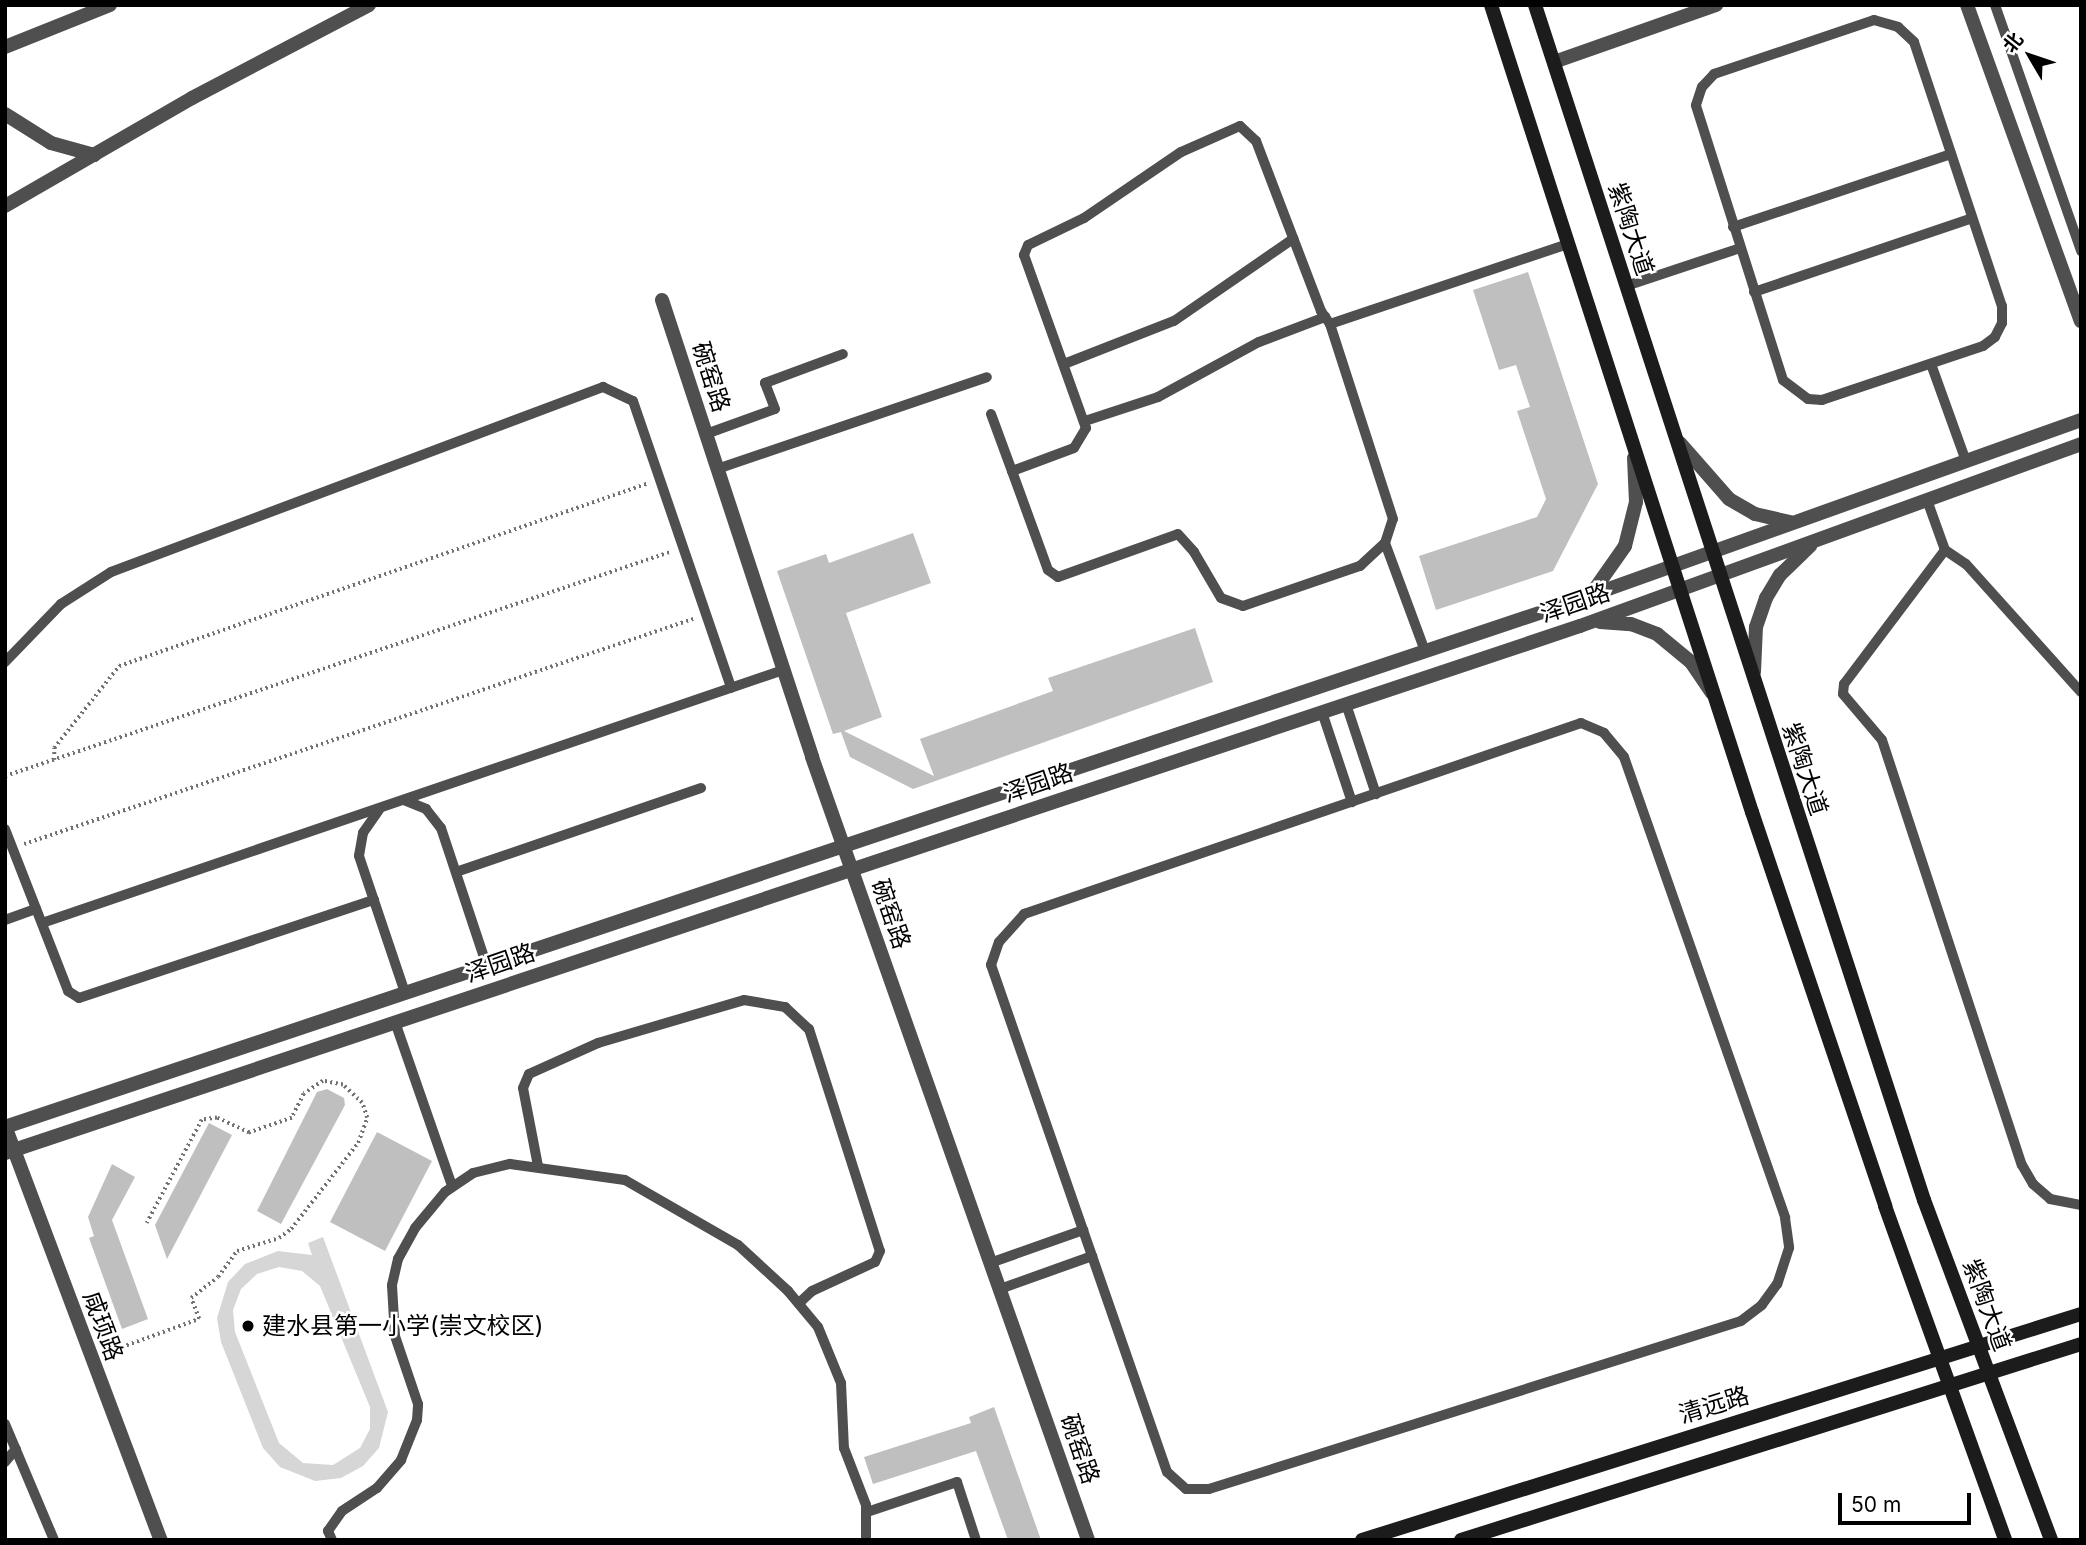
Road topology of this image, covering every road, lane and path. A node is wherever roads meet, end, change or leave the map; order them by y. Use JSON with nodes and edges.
{"nodes":[{"id":1,"x":110,"y":5,"type":"edge"},
{"id":2,"x":369,"y":5,"type":"edge"},
{"id":3,"x":1491,"y":5,"type":"edge"},
{"id":4,"x":1535,"y":5,"type":"edge"},
{"id":5,"x":1716,"y":5,"type":"edge"},
{"id":6,"x":1967,"y":5,"type":"edge"},
{"id":7,"x":1995,"y":5,"type":"edge"},
{"id":8,"x":5,"y":47,"type":"edge"},
{"id":9,"x":1554,"y":62,"type":"junction"},
{"id":10,"x":5,"y":114,"type":"edge"},
{"id":11,"x":1951,"y":154,"type":"junction"},
{"id":12,"x":94,"y":155,"type":"junction"},
{"id":13,"x":5,"y":206,"type":"edge"},
{"id":14,"x":1972,"y":218,"type":"junction"},
{"id":15,"x":1733,"y":227,"type":"junction"},
{"id":16,"x":1293,"y":239,"type":"junction"},
{"id":17,"x":1568,"y":244,"type":"junction"},
{"id":18,"x":1740,"y":248,"type":"junction"},
{"id":19,"x":2081,"y":251,"type":"edge"},
{"id":20,"x":1626,"y":286,"type":"junction"},
{"id":21,"x":1755,"y":292,"type":"junction"},
{"id":22,"x":662,"y":300,"type":"dead end"},
{"id":23,"x":1327,"y":321,"type":"junction"},
{"id":24,"x":2081,"y":321,"type":"edge"},
{"id":25,"x":843,"y":354,"type":"dead end"},
{"id":26,"x":1064,"y":364,"type":"junction"},
{"id":27,"x":1931,"y":364,"type":"junction"},
{"id":28,"x":987,"y":377,"type":"dead end"},
{"id":29,"x":992,"y":414,"type":"dead end"},
{"id":30,"x":2081,"y":420,"type":"edge"},
{"id":31,"x":1085,"y":421,"type":"junction"},
{"id":32,"x":1673,"y":433,"type":"junction"},
{"id":33,"x":706,"y":434,"type":"junction"},
{"id":34,"x":1632,"y":443,"type":"junction"},
{"id":35,"x":2081,"y":444,"type":"edge"},
{"id":36,"x":1966,"y":461,"type":"junction"},
{"id":37,"x":717,"y":469,"type":"junction"},
{"id":38,"x":1012,"y":471,"type":"junction"},
{"id":39,"x":660,"y":479,"type":"junction"},
{"id":40,"x":1927,"y":500,"type":"junction"},
{"id":41,"x":1795,"y":522,"type":"junction"},
{"id":42,"x":1817,"y":540,"type":"junction"},
{"id":43,"x":1385,"y":543,"type":"junction"},
{"id":44,"x":683,"y":548,"type":"junction"},
{"id":45,"x":1945,"y":550,"type":"junction"},
{"id":46,"x":1711,"y":552,"type":"junction"},
{"id":47,"x":1672,"y":566,"type":"junction"},
{"id":48,"x":1719,"y":575,"type":"junction"},
{"id":49,"x":1680,"y":590,"type":"junction"},
{"id":50,"x":1590,"y":595,"type":"junction"},
{"id":51,"x":706,"y":615,"type":"junction"},
{"id":52,"x":1588,"y":623,"type":"junction"},
{"id":53,"x":1425,"y":651,"type":"junction"},
{"id":54,"x":5,"y":662,"type":"edge"},
{"id":55,"x":783,"y":670,"type":"junction"},
{"id":56,"x":1754,"y":684,"type":"junction"},
{"id":57,"x":731,"y":688,"type":"junction"},
{"id":58,"x":2081,"y":692,"type":"edge"},
{"id":59,"x":1714,"y":696,"type":"junction"},
{"id":60,"x":1346,"y":704,"type":"junction"},
{"id":61,"x":1322,"y":712,"type":"junction"},
{"id":62,"x":54,"y":760,"type":"junction"},
{"id":63,"x":5,"y":776,"type":"edge"},
{"id":64,"x":701,"y":788,"type":"dead end"},
{"id":65,"x":1376,"y":794,"type":"junction"},
{"id":66,"x":404,"y":800,"type":"junction"},
{"id":67,"x":1352,"y":802,"type":"junction"},
{"id":68,"x":382,"y":807,"type":"junction"},
{"id":69,"x":6,"y":833,"type":"edge"},
{"id":70,"x":843,"y":846,"type":"junction"},
{"id":71,"x":12,"y":848,"type":"junction"},
{"id":72,"x":852,"y":869,"type":"junction"},
{"id":73,"x":456,"y":872,"type":"junction"},
{"id":74,"x":374,"y":900,"type":"junction"},
{"id":75,"x":36,"y":909,"type":"junction"},
{"id":76,"x":5,"y":920,"type":"edge"},
{"id":77,"x":45,"y":922,"type":"junction"},
{"id":78,"x":488,"y":965,"type":"junction"},
{"id":79,"x":405,"y":993,"type":"junction"},
{"id":80,"x":395,"y":1022,"type":"junction"},
{"id":81,"x":5,"y":1127,"type":"edge"},
{"id":82,"x":10,"y":1152,"type":"edge"},
{"id":83,"x":538,"y":1167,"type":"junction"},
{"id":84,"x":452,"y":1186,"type":"junction"},
{"id":85,"x":2081,"y":1205,"type":"edge"},
{"id":86,"x":147,"y":1223,"type":"dead end"},
{"id":87,"x":1083,"y":1230,"type":"junction"},
{"id":88,"x":1092,"y":1256,"type":"junction"},
{"id":89,"x":990,"y":1263,"type":"junction"},
{"id":90,"x":1000,"y":1289,"type":"junction"},
{"id":91,"x":799,"y":1303,"type":"junction"},
{"id":92,"x":2081,"y":1314,"type":"edge"},
{"id":93,"x":2081,"y":1344,"type":"edge"},
{"id":94,"x":1979,"y":1346,"type":"junction"},
{"id":95,"x":1940,"y":1358,"type":"junction"},
{"id":96,"x":91,"y":1359,"type":"junction"},
{"id":97,"x":1989,"y":1373,"type":"junction"},
{"id":98,"x":1950,"y":1386,"type":"junction"},
{"id":99,"x":5,"y":1424,"type":"edge"},
{"id":100,"x":16,"y":1449,"type":"junction"},
{"id":101,"x":5,"y":1462,"type":"edge"},
{"id":102,"x":867,"y":1511,"type":"junction"},
{"id":103,"x":54,"y":1540,"type":"edge"},
{"id":104,"x":161,"y":1540,"type":"edge"},
{"id":105,"x":332,"y":1540,"type":"edge"},
{"id":106,"x":866,"y":1540,"type":"edge"},
{"id":107,"x":976,"y":1540,"type":"edge"},
{"id":108,"x":1088,"y":1540,"type":"edge"},
{"id":109,"x":1362,"y":1540,"type":"edge"},
{"id":110,"x":1461,"y":1540,"type":"edge"},
{"id":111,"x":2005,"y":1540,"type":"edge"},
{"id":112,"x":2050,"y":1540,"type":"edge"}],
"edges":[{"from":1,"to":8,"type":"street"},
{"from":2,"to":12,"type":"street"},
{"from":3,"to":17,"type":"main road"},
{"from":4,"to":9,"type":"main road","name":"紫陶大道"},
{"from":5,"to":9,"type":"street"},
{"from":6,"to":24,"type":"street"},
{"from":7,"to":19,"type":"lane"},
{"from":9,"to":20,"type":"main road","name":"紫陶大道"},
{"from":10,"to":12,"type":"street"},
{"from":11,"to":14,"type":"lane"},
{"from":11,"to":15,"type":"lane"},
{"from":11,"to":15,"type":"lane"},
{"from":12,"to":13,"type":"street"},
{"from":14,"to":21,"type":"lane"},
{"from":14,"to":27,"type":"lane"},
{"from":15,"to":18,"type":"lane"},
{"from":16,"to":23,"type":"lane"},
{"from":16,"to":26,"type":"lane"},
{"from":16,"to":26,"type":"lane"},
{"from":17,"to":23,"type":"lane"},
{"from":17,"to":34,"type":"main road"},
{"from":18,"to":20,"type":"lane"},
{"from":18,"to":21,"type":"lane"},
{"from":20,"to":32,"type":"main road","name":"紫陶大道"},
{"from":21,"to":27,"type":"lane"},
{"from":22,"to":33,"type":"street","name":"碗窑路"},
{"from":23,"to":31,"type":"lane"},
{"from":23,"to":43,"type":"lane"},
{"from":25,"to":33,"type":"lane"},
{"from":26,"to":31,"type":"lane"},
{"from":27,"to":36,"type":"lane"},
{"from":28,"to":37,"type":"lane"},
{"from":29,"to":38,"type":"lane"},
{"from":30,"to":36,"type":"street","name":"泽园路"},
{"from":31,"to":38,"type":"lane"},
{"from":32,"to":41,"type":"street"},
{"from":32,"to":46,"type":"main road","name":"紫陶大道"},
{"from":33,"to":37,"type":"street","name":"碗窑路"},
{"from":34,"to":47,"type":"main road"},
{"from":34,"to":50,"type":"street"},
{"from":35,"to":40,"type":"street","name":"泽园路"},
{"from":36,"to":41,"type":"street","name":"泽园路"},
{"from":37,"to":55,"type":"street","name":"碗窑路"},
{"from":38,"to":43,"type":"lane"},
{"from":39,"to":44,"type":"lane"},
{"from":39,"to":54,"type":"lane"},
{"from":39,"to":62,"type":"path"},
{"from":40,"to":42,"type":"street","name":"泽园路"},
{"from":40,"to":45,"type":"lane"},
{"from":41,"to":46,"type":"street","name":"泽园路"},
{"from":42,"to":48,"type":"street","name":"泽园路"},
{"from":42,"to":56,"type":"street"},
{"from":43,"to":53,"type":"lane"},
{"from":44,"to":51,"type":"lane"},
{"from":44,"to":62,"type":"path"},
{"from":45,"to":58,"type":"lane"},
{"from":45,"to":85,"type":"lane"},
{"from":46,"to":47,"type":"street","name":"泽园路"},
{"from":46,"to":48,"type":"main road","name":"紫陶大道"},
{"from":47,"to":49,"type":"main road"},
{"from":47,"to":50,"type":"street","name":"泽园路"},
{"from":48,"to":49,"type":"street","name":"泽园路"},
{"from":48,"to":56,"type":"main road","name":"紫陶大道"},
{"from":49,"to":52,"type":"street","name":"泽园路"},
{"from":49,"to":59,"type":"main road"},
{"from":50,"to":53,"type":"street","name":"泽园路"},
{"from":51,"to":57,"type":"lane"},
{"from":51,"to":71,"type":"path"},
{"from":52,"to":59,"type":"street"},
{"from":52,"to":60,"type":"street","name":"泽园路"},
{"from":53,"to":70,"type":"street","name":"泽园路"},
{"from":55,"to":57,"type":"lane"},
{"from":55,"to":70,"type":"street","name":"碗窑路"},
{"from":56,"to":94,"type":"main road","name":"紫陶大道"},
{"from":57,"to":66,"type":"lane"},
{"from":59,"to":95,"type":"main road"},
{"from":60,"to":61,"type":"street","name":"泽园路"},
{"from":60,"to":65,"type":"lane"},
{"from":61,"to":67,"type":"lane"},
{"from":61,"to":72,"type":"street","name":"泽园路"},
{"from":62,"to":63,"type":"path"},
{"from":64,"to":73,"type":"lane"},
{"from":65,"to":67,"type":"lane"},
{"from":65,"to":88,"type":"lane"},
{"from":66,"to":68,"type":"lane"},
{"from":66,"to":73,"type":"lane"},
{"from":67,"to":87,"type":"lane"},
{"from":68,"to":74,"type":"lane"},
{"from":68,"to":77,"type":"lane"},
{"from":69,"to":71,"type":"lane"},
{"from":70,"to":72,"type":"street","name":"碗窑路"},
{"from":70,"to":78,"type":"street","name":"泽园路"},
{"from":71,"to":75,"type":"lane"},
{"from":72,"to":80,"type":"street","name":"泽园路"},
{"from":72,"to":89,"type":"street","name":"碗窑路"},
{"from":73,"to":78,"type":"lane"},
{"from":74,"to":77,"type":"lane"},
{"from":74,"to":79,"type":"lane"},
{"from":75,"to":76,"type":"lane"},
{"from":75,"to":77,"type":"lane"},
{"from":78,"to":79,"type":"street","name":"泽园路"},
{"from":79,"to":81,"type":"street","name":"泽园路"},
{"from":80,"to":82,"type":"street","name":"泽园路"},
{"from":80,"to":84,"type":"lane"},
{"from":81,"to":82,"type":"street","name":"咸顼路"},
{"from":82,"to":96,"type":"street","name":"咸顼路"},
{"from":83,"to":84,"type":"lane"},
{"from":83,"to":91,"type":"lane"},
{"from":83,"to":91,"type":"lane"},
{"from":84,"to":105,"type":"lane"},
{"from":86,"to":96,"type":"path"},
{"from":87,"to":88,"type":"lane"},
{"from":87,"to":89,"type":"lane"},
{"from":88,"to":90,"type":"lane"},
{"from":89,"to":90,"type":"street","name":"碗窑路"},
{"from":90,"to":108,"type":"street","name":"碗窑路"},
{"from":91,"to":102,"type":"lane"},
{"from":92,"to":94,"type":"main road","name":"清远路"},
{"from":93,"to":97,"type":"main road"},
{"from":94,"to":95,"type":"main road","name":"清远路"},
{"from":94,"to":97,"type":"main road","name":"紫陶大道"},
{"from":95,"to":98,"type":"main road"},
{"from":95,"to":109,"type":"main road","name":"清远路"},
{"from":96,"to":104,"type":"street","name":"咸顼路"},
{"from":97,"to":98,"type":"main road"},
{"from":97,"to":112,"type":"main road","name":"紫陶大道"},
{"from":98,"to":110,"type":"main road"},
{"from":98,"to":111,"type":"main road"},
{"from":99,"to":100,"type":"lane"},
{"from":100,"to":101,"type":"lane"},
{"from":100,"to":103,"type":"lane"},
{"from":102,"to":106,"type":"lane"},
{"from":102,"to":107,"type":"lane"}]}
